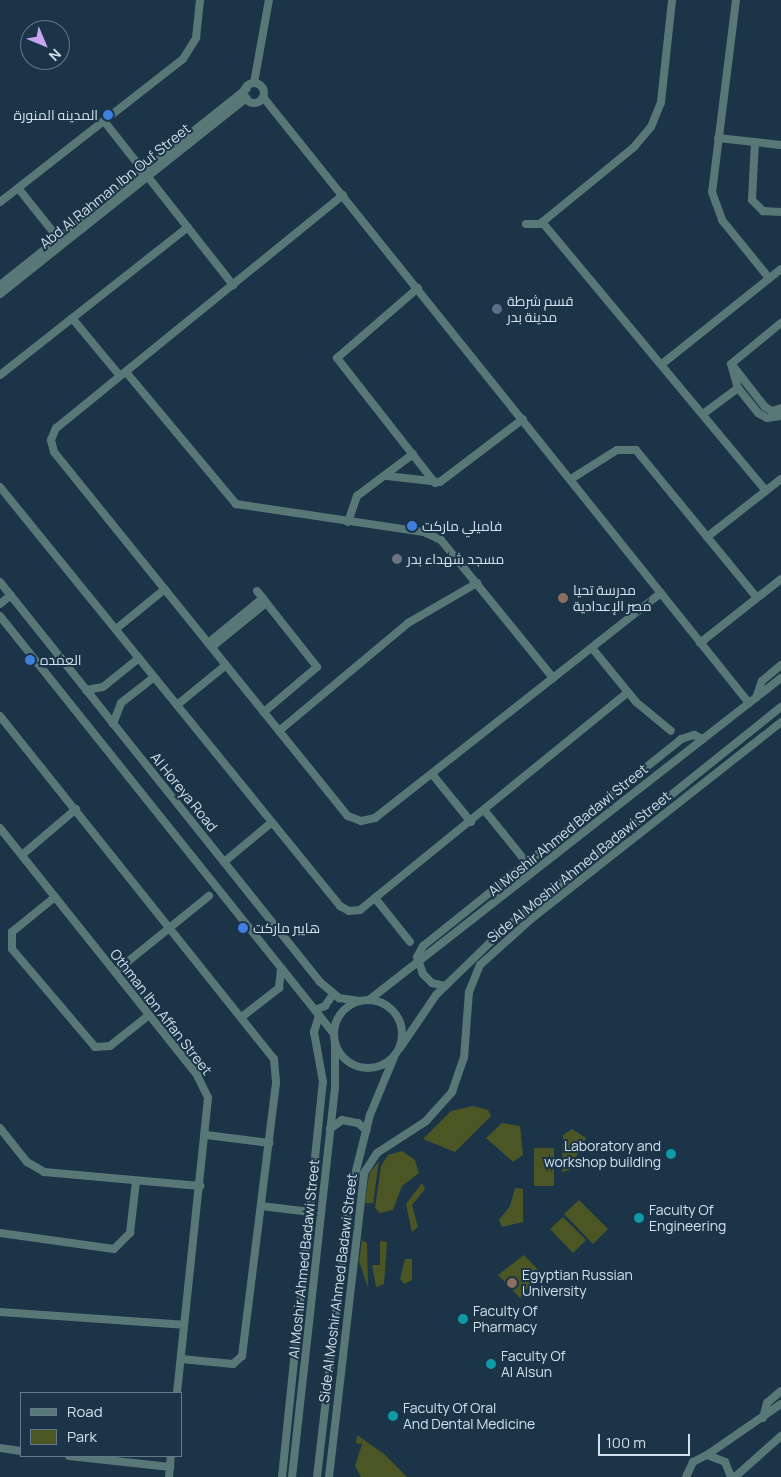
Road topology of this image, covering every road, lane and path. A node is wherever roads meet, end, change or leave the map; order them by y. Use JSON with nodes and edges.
{"nodes":[{"id":1,"x":200,"y":0,"type":"edge"},
{"id":2,"x":269,"y":0,"type":"edge"},
{"id":3,"x":672,"y":0,"type":"edge"},
{"id":4,"x":736,"y":0,"type":"edge"},
{"id":5,"x":254,"y":83,"type":"junction"},
{"id":6,"x":246,"y":89,"type":"junction"},
{"id":7,"x":263,"y":97,"type":"junction"},
{"id":8,"x":246,"y":98,"type":"junction"},
{"id":9,"x":104,"y":121,"type":"junction"},
{"id":10,"x":718,"y":138,"type":"junction"},
{"id":11,"x":754,"y":142,"type":"junction"},
{"id":12,"x":781,"y":145,"type":"edge"},
{"id":13,"x":145,"y":173,"type":"junction"},
{"id":14,"x":18,"y":188,"type":"junction"},
{"id":15,"x":344,"y":196,"type":"junction"},
{"id":16,"x":0,"y":202,"type":"edge"},
{"id":17,"x":781,"y":212,"type":"edge"},
{"id":18,"x":542,"y":222,"type":"junction"},
{"id":19,"x":526,"y":224,"type":"dead end"},
{"id":20,"x":188,"y":227,"type":"junction"},
{"id":21,"x":58,"y":238,"type":"junction"},
{"id":22,"x":781,"y":268,"type":"edge"},
{"id":23,"x":769,"y":278,"type":"junction"},
{"id":24,"x":0,"y":284,"type":"edge"},
{"id":25,"x":233,"y":285,"type":"junction"},
{"id":26,"x":418,"y":288,"type":"junction"},
{"id":27,"x":0,"y":294,"type":"edge"},
{"id":28,"x":72,"y":318,"type":"junction"},
{"id":29,"x":781,"y":323,"type":"edge"},
{"id":30,"x":662,"y":364,"type":"junction"},
{"id":31,"x":731,"y":364,"type":"junction"},
{"id":32,"x":0,"y":374,"type":"edge"},
{"id":33,"x":123,"y":374,"type":"junction"},
{"id":34,"x":738,"y":388,"type":"junction"},
{"id":35,"x":765,"y":407,"type":"junction"},
{"id":36,"x":781,"y":411,"type":"edge"},
{"id":37,"x":758,"y":413,"type":"junction"},
{"id":38,"x":703,"y":414,"type":"junction"},
{"id":39,"x":523,"y":419,"type":"junction"},
{"id":40,"x":412,"y":454,"type":"junction"},
{"id":41,"x":387,"y":476,"type":"junction"},
{"id":42,"x":571,"y":479,"type":"junction"},
{"id":43,"x":781,"y":479,"type":"edge"},
{"id":44,"x":435,"y":482,"type":"junction"},
{"id":45,"x":0,"y":486,"type":"edge"},
{"id":46,"x":766,"y":491,"type":"junction"},
{"id":47,"x":348,"y":522,"type":"junction"},
{"id":48,"x":707,"y":537,"type":"junction"},
{"id":49,"x":781,"y":579,"type":"edge"},
{"id":50,"x":477,"y":583,"type":"junction"},
{"id":51,"x":1,"y":584,"type":"edge"},
{"id":52,"x":165,"y":589,"type":"junction"},
{"id":53,"x":257,"y":591,"type":"dead end"},
{"id":54,"x":661,"y":593,"type":"junction"},
{"id":55,"x":11,"y":596,"type":"junction"},
{"id":56,"x":756,"y":598,"type":"junction"},
{"id":57,"x":265,"y":601,"type":"junction"},
{"id":58,"x":0,"y":604,"type":"edge"},
{"id":59,"x":0,"y":616,"type":"edge"},
{"id":60,"x":0,"y":629,"type":"edge"},
{"id":61,"x":116,"y":629,"type":"junction"},
{"id":62,"x":15,"y":635,"type":"junction"},
{"id":63,"x":700,"y":643,"type":"junction"},
{"id":64,"x":210,"y":645,"type":"junction"},
{"id":65,"x":592,"y":648,"type":"junction"},
{"id":66,"x":139,"y":658,"type":"junction"},
{"id":67,"x":226,"y":665,"type":"junction"},
{"id":68,"x":781,"y":665,"type":"edge"},
{"id":69,"x":154,"y":677,"type":"junction"},
{"id":70,"x":553,"y":678,"type":"junction"},
{"id":71,"x":781,"y":678,"type":"edge"},
{"id":72,"x":86,"y":690,"type":"junction"},
{"id":73,"x":628,"y":692,"type":"junction"},
{"id":74,"x":756,"y":698,"type":"junction"},
{"id":75,"x":749,"y":703,"type":"junction"},
{"id":76,"x":177,"y":705,"type":"junction"},
{"id":77,"x":781,"y":707,"type":"edge"},
{"id":78,"x":264,"y":712,"type":"junction"},
{"id":79,"x":0,"y":716,"type":"edge"},
{"id":80,"x":781,"y":722,"type":"edge"},
{"id":81,"x":113,"y":724,"type":"junction"},
{"id":82,"x":279,"y":731,"type":"junction"},
{"id":83,"x":671,"y":731,"type":"dead end"},
{"id":84,"x":703,"y":739,"type":"junction"},
{"id":85,"x":432,"y":774,"type":"junction"},
{"id":86,"x":76,"y":809,"type":"junction"},
{"id":87,"x":485,"y":811,"type":"junction"},
{"id":88,"x":272,"y":822,"type":"junction"},
{"id":89,"x":471,"y":822,"type":"junction"},
{"id":90,"x":0,"y":828,"type":"edge"},
{"id":91,"x":22,"y":855,"type":"junction"},
{"id":92,"x":224,"y":862,"type":"junction"},
{"id":93,"x":527,"y":863,"type":"junction"},
{"id":94,"x":516,"y":872,"type":"junction"},
{"id":95,"x":524,"y":882,"type":"junction"},
{"id":96,"x":209,"y":896,"type":"dead end"},
{"id":97,"x":55,"y":897,"type":"junction"},
{"id":98,"x":374,"y":898,"type":"junction"},
{"id":99,"x":171,"y":926,"type":"junction"},
{"id":100,"x":410,"y":942,"type":"dead end"},
{"id":101,"x":476,"y":954,"type":"junction"},
{"id":102,"x":483,"y":961,"type":"junction"},
{"id":103,"x":418,"y":964,"type":"junction"},
{"id":104,"x":281,"y":968,"type":"junction"},
{"id":105,"x":461,"y":970,"type":"junction"},
{"id":106,"x":115,"y":972,"type":"junction"},
{"id":107,"x":472,"y":980,"type":"junction"},
{"id":108,"x":445,"y":986,"type":"junction"},
{"id":109,"x":279,"y":988,"type":"junction"},
{"id":110,"x":300,"y":992,"type":"junction"},
{"id":111,"x":333,"y":994,"type":"junction"},
{"id":112,"x":369,"y":1000,"type":"junction"},
{"id":113,"x":360,"y":1001,"type":"junction"},
{"id":114,"x":317,"y":1013,"type":"junction"},
{"id":115,"x":149,"y":1015,"type":"junction"},
{"id":116,"x":243,"y":1016,"type":"junction"},
{"id":117,"x":334,"y":1034,"type":"junction"},
{"id":118,"x":335,"y":1044,"type":"junction"},
{"id":119,"x":400,"y":1048,"type":"junction"},
{"id":120,"x":394,"y":1057,"type":"junction"},
{"id":121,"x":323,"y":1085,"type":"junction"},
{"id":122,"x":335,"y":1086,"type":"junction"},
{"id":123,"x":0,"y":1128,"type":"edge"},
{"id":124,"x":330,"y":1129,"type":"junction"},
{"id":125,"x":366,"y":1130,"type":"junction"},
{"id":126,"x":206,"y":1135,"type":"junction"},
{"id":127,"x":269,"y":1143,"type":"junction"},
{"id":128,"x":136,"y":1181,"type":"junction"},
{"id":129,"x":352,"y":1183,"type":"junction"},
{"id":130,"x":200,"y":1186,"type":"junction"},
{"id":131,"x":362,"y":1186,"type":"junction"},
{"id":132,"x":314,"y":1188,"type":"junction"},
{"id":133,"x":324,"y":1188,"type":"junction"},
{"id":134,"x":261,"y":1206,"type":"junction"},
{"id":135,"x":311,"y":1212,"type":"junction"},
{"id":136,"x":0,"y":1233,"type":"edge"},
{"id":137,"x":308,"y":1241,"type":"junction"},
{"id":138,"x":318,"y":1241,"type":"junction"},
{"id":139,"x":0,"y":1312,"type":"edge"},
{"id":140,"x":335,"y":1318,"type":"junction"},
{"id":141,"x":345,"y":1319,"type":"junction"},
{"id":142,"x":184,"y":1325,"type":"junction"},
{"id":143,"x":181,"y":1359,"type":"junction"},
{"id":144,"x":781,"y":1391,"type":"edge"},
{"id":145,"x":177,"y":1392,"type":"edge"},
{"id":146,"x":781,"y":1404,"type":"edge"},
{"id":147,"x":763,"y":1418,"type":"junction"},
{"id":148,"x":781,"y":1436,"type":"edge"},
{"id":149,"x":0,"y":1448,"type":"edge"},
{"id":150,"x":20,"y":1451,"type":"edge"},
{"id":151,"x":707,"y":1455,"type":"junction"},
{"id":152,"x":78,"y":1457,"type":"edge"},
{"id":153,"x":171,"y":1457,"type":"edge"},
{"id":154,"x":170,"y":1467,"type":"junction"},
{"id":155,"x":169,"y":1477,"type":"edge"},
{"id":156,"x":282,"y":1477,"type":"edge"},
{"id":157,"x":292,"y":1477,"type":"edge"},
{"id":158,"x":317,"y":1477,"type":"edge"},
{"id":159,"x":329,"y":1477,"type":"edge"},
{"id":160,"x":686,"y":1477,"type":"edge"},
{"id":161,"x":733,"y":1477,"type":"edge"}],
"edges":[{"from":1,"to":9,"type":"street"},
{"from":2,"to":5,"type":"street"},
{"from":3,"to":18,"type":"street"},
{"from":4,"to":10,"type":"street"},
{"from":5,"to":6,"type":"street"},
{"from":5,"to":7,"type":"street"},
{"from":6,"to":8,"type":"street"},
{"from":6,"to":13,"type":"street","name":"Abd Al Rahman Ibn Ouf Street"},
{"from":7,"to":8,"type":"street"},
{"from":7,"to":15,"type":"street"},
{"from":8,"to":13,"type":"street","name":"Abd Al Rahman Ibn Ouf Street"},
{"from":9,"to":13,"type":"street"},
{"from":9,"to":14,"type":"street"},
{"from":10,"to":11,"type":"street"},
{"from":10,"to":23,"type":"street"},
{"from":11,"to":12,"type":"street"},
{"from":11,"to":17,"type":"street"},
{"from":13,"to":20,"type":"street"},
{"from":13,"to":21,"type":"street","name":"Abd Al Rahman Ibn Ouf Street"},
{"from":13,"to":27,"type":"street","name":"Abd Al Rahman Ibn Ouf Street"},
{"from":14,"to":16,"type":"street"},
{"from":14,"to":21,"type":"street"},
{"from":15,"to":25,"type":"street"},
{"from":15,"to":26,"type":"street"},
{"from":18,"to":19,"type":"street"},
{"from":18,"to":30,"type":"street"},
{"from":20,"to":25,"type":"street"},
{"from":20,"to":28,"type":"street"},
{"from":21,"to":24,"type":"street","name":"Abd Al Rahman Ibn Ouf Street"},
{"from":22,"to":23,"type":"street"},
{"from":23,"to":30,"type":"street"},
{"from":25,"to":33,"type":"street"},
{"from":26,"to":39,"type":"street"},
{"from":26,"to":40,"type":"street"},
{"from":28,"to":32,"type":"street"},
{"from":28,"to":33,"type":"street"},
{"from":29,"to":31,"type":"street"},
{"from":30,"to":38,"type":"street"},
{"from":31,"to":34,"type":"street"},
{"from":31,"to":35,"type":"street"},
{"from":33,"to":47,"type":"street"},
{"from":33,"to":52,"type":"street"},
{"from":34,"to":37,"type":"street"},
{"from":34,"to":38,"type":"street"},
{"from":35,"to":36,"type":"street"},
{"from":35,"to":37,"type":"street"},
{"from":36,"to":37,"type":"street"},
{"from":38,"to":46,"type":"street"},
{"from":39,"to":42,"type":"street"},
{"from":39,"to":44,"type":"street"},
{"from":40,"to":41,"type":"street"},
{"from":40,"to":44,"type":"street"},
{"from":41,"to":44,"type":"street"},
{"from":41,"to":47,"type":"street"},
{"from":42,"to":48,"type":"street"},
{"from":42,"to":54,"type":"street"},
{"from":43,"to":46,"type":"street"},
{"from":45,"to":61,"type":"street"},
{"from":46,"to":48,"type":"street"},
{"from":47,"to":50,"type":"street"},
{"from":48,"to":56,"type":"street"},
{"from":49,"to":56,"type":"street"},
{"from":50,"to":70,"type":"street"},
{"from":50,"to":82,"type":"street"},
{"from":51,"to":55,"type":"street","name":"Al Horeya Road"},
{"from":52,"to":61,"type":"street"},
{"from":52,"to":64,"type":"street"},
{"from":53,"to":57,"type":"street"},
{"from":54,"to":63,"type":"street"},
{"from":54,"to":65,"type":"street"},
{"from":55,"to":58,"type":"street"},
{"from":55,"to":72,"type":"street","name":"Al Horeya Road"},
{"from":56,"to":63,"type":"street"},
{"from":57,"to":64,"type":"street"},
{"from":57,"to":78,"type":"street"},
{"from":59,"to":62,"type":"street"},
{"from":60,"to":62,"type":"street"},
{"from":61,"to":66,"type":"street"},
{"from":62,"to":104,"type":"street"},
{"from":63,"to":75,"type":"street"},
{"from":64,"to":67,"type":"street"},
{"from":65,"to":70,"type":"street"},
{"from":65,"to":73,"type":"street"},
{"from":66,"to":69,"type":"street"},
{"from":66,"to":72,"type":"street"},
{"from":67,"to":76,"type":"street"},
{"from":67,"to":78,"type":"street"},
{"from":68,"to":74,"type":"street"},
{"from":69,"to":76,"type":"street"},
{"from":69,"to":81,"type":"street"},
{"from":70,"to":85,"type":"street"},
{"from":71,"to":74,"type":"street","name":"Al Moshir Ahmed Badawi Street"},
{"from":72,"to":81,"type":"street","name":"Al Horeya Road"},
{"from":73,"to":83,"type":"street"},
{"from":73,"to":87,"type":"street"},
{"from":74,"to":75,"type":"street","name":"Al Moshir Ahmed Badawi Street"},
{"from":75,"to":84,"type":"street","name":"Al Moshir Ahmed Badawi Street"},
{"from":76,"to":88,"type":"street"},
{"from":77,"to":101,"type":"street"},
{"from":78,"to":82,"type":"street"},
{"from":79,"to":86,"type":"street"},
{"from":80,"to":102,"type":"street","name":"Side Al Moshir Ahmed Badawi Street"},
{"from":81,"to":92,"type":"street","name":"Al Horeya Road"},
{"from":82,"to":85,"type":"street"},
{"from":84,"to":93,"type":"street"},
{"from":84,"to":95,"type":"street","name":"Al Moshir Ahmed Badawi Street"},
{"from":85,"to":89,"type":"street"},
{"from":86,"to":91,"type":"street"},
{"from":86,"to":99,"type":"street"},
{"from":87,"to":89,"type":"street"},
{"from":87,"to":93,"type":"street"},
{"from":88,"to":92,"type":"street"},
{"from":88,"to":98,"type":"street"},
{"from":89,"to":98,"type":"street"},
{"from":90,"to":91,"type":"street","name":"Othman Ibn Affan Street"},
{"from":91,"to":97,"type":"street","name":"Othman Ibn Affan Street"},
{"from":92,"to":111,"type":"street","name":"Al Horeya Road"},
{"from":93,"to":94,"type":"street"},
{"from":94,"to":95,"type":"street"},
{"from":94,"to":103,"type":"street"},
{"from":95,"to":103,"type":"street","name":"Al Moshir Ahmed Badawi Street"},
{"from":96,"to":99,"type":"street"},
{"from":97,"to":106,"type":"street","name":"Othman Ibn Affan Street"},
{"from":97,"to":115,"type":"street"},
{"from":98,"to":100,"type":"street"},
{"from":99,"to":106,"type":"street"},
{"from":99,"to":116,"type":"street"},
{"from":101,"to":102,"type":"street"},
{"from":101,"to":105,"type":"street"},
{"from":102,"to":107,"type":"street","name":"Side Al Moshir Ahmed Badawi Street"},
{"from":103,"to":108,"type":"street"},
{"from":103,"to":112,"type":"street","name":"Al Moshir Ahmed Badawi Street"},
{"from":104,"to":109,"type":"street"},
{"from":104,"to":110,"type":"street"},
{"from":105,"to":107,"type":"street"},
{"from":105,"to":108,"type":"street"},
{"from":106,"to":115,"type":"street","name":"Othman Ibn Affan Street"},
{"from":107,"to":131,"type":"street","name":"Side Al Moshir Ahmed Badawi Street"},
{"from":108,"to":119,"type":"street"},
{"from":109,"to":110,"type":"street"},
{"from":109,"to":116,"type":"street"},
{"from":110,"to":114,"type":"street"},
{"from":111,"to":113,"type":"street"},
{"from":111,"to":114,"type":"street"},
{"from":112,"to":113,"type":"street"},
{"from":112,"to":119,"type":"street"},
{"from":113,"to":117,"type":"street"},
{"from":114,"to":117,"type":"street"},
{"from":114,"to":121,"type":"street"},
{"from":115,"to":126,"type":"street","name":"Othman Ibn Affan Street"},
{"from":116,"to":127,"type":"street"},
{"from":117,"to":118,"type":"street"},
{"from":118,"to":120,"type":"street"},
{"from":118,"to":122,"type":"street","name":"Al Moshir Ahmed Badawi Street"},
{"from":119,"to":120,"type":"street"},
{"from":120,"to":125,"type":"street"},
{"from":121,"to":122,"type":"street"},
{"from":121,"to":132,"type":"street"},
{"from":122,"to":124,"type":"street","name":"Al Moshir Ahmed Badawi Street"},
{"from":123,"to":128,"type":"street"},
{"from":124,"to":125,"type":"street"},
{"from":124,"to":133,"type":"street","name":"Al Moshir Ahmed Badawi Street"},
{"from":125,"to":129,"type":"street"},
{"from":126,"to":127,"type":"street"},
{"from":126,"to":130,"type":"street","name":"Othman Ibn Affan Street"},
{"from":127,"to":134,"type":"street"},
{"from":128,"to":130,"type":"street"},
{"from":128,"to":136,"type":"street"},
{"from":129,"to":131,"type":"street"},
{"from":129,"to":140,"type":"street"},
{"from":130,"to":142,"type":"street","name":"Othman Ibn Affan Street"},
{"from":131,"to":141,"type":"street","name":"Side Al Moshir Ahmed Badawi Street"},
{"from":132,"to":133,"type":"street"},
{"from":132,"to":135,"type":"street"},
{"from":133,"to":138,"type":"street","name":"Al Moshir Ahmed Badawi Street"},
{"from":134,"to":135,"type":"street"},
{"from":134,"to":143,"type":"street"},
{"from":135,"to":137,"type":"street"},
{"from":137,"to":138,"type":"street"},
{"from":137,"to":156,"type":"street"},
{"from":138,"to":157,"type":"street","name":"Al Moshir Ahmed Badawi Street"},
{"from":139,"to":142,"type":"street"},
{"from":140,"to":141,"type":"street"},
{"from":140,"to":158,"type":"street"},
{"from":141,"to":159,"type":"street","name":"Side Al Moshir Ahmed Badawi Street"},
{"from":142,"to":143,"type":"street","name":"Othman Ibn Affan Street"},
{"from":143,"to":145,"type":"street","name":"Othman Ibn Affan Street"},
{"from":144,"to":147,"type":"street"},
{"from":146,"to":147,"type":"street"},
{"from":147,"to":151,"type":"street"},
{"from":148,"to":161,"type":"street"},
{"from":149,"to":150,"type":"street"},
{"from":151,"to":160,"type":"street"},
{"from":151,"to":161,"type":"street"},
{"from":152,"to":154,"type":"street"},
{"from":153,"to":154,"type":"street"},
{"from":154,"to":155,"type":"street"}]}
